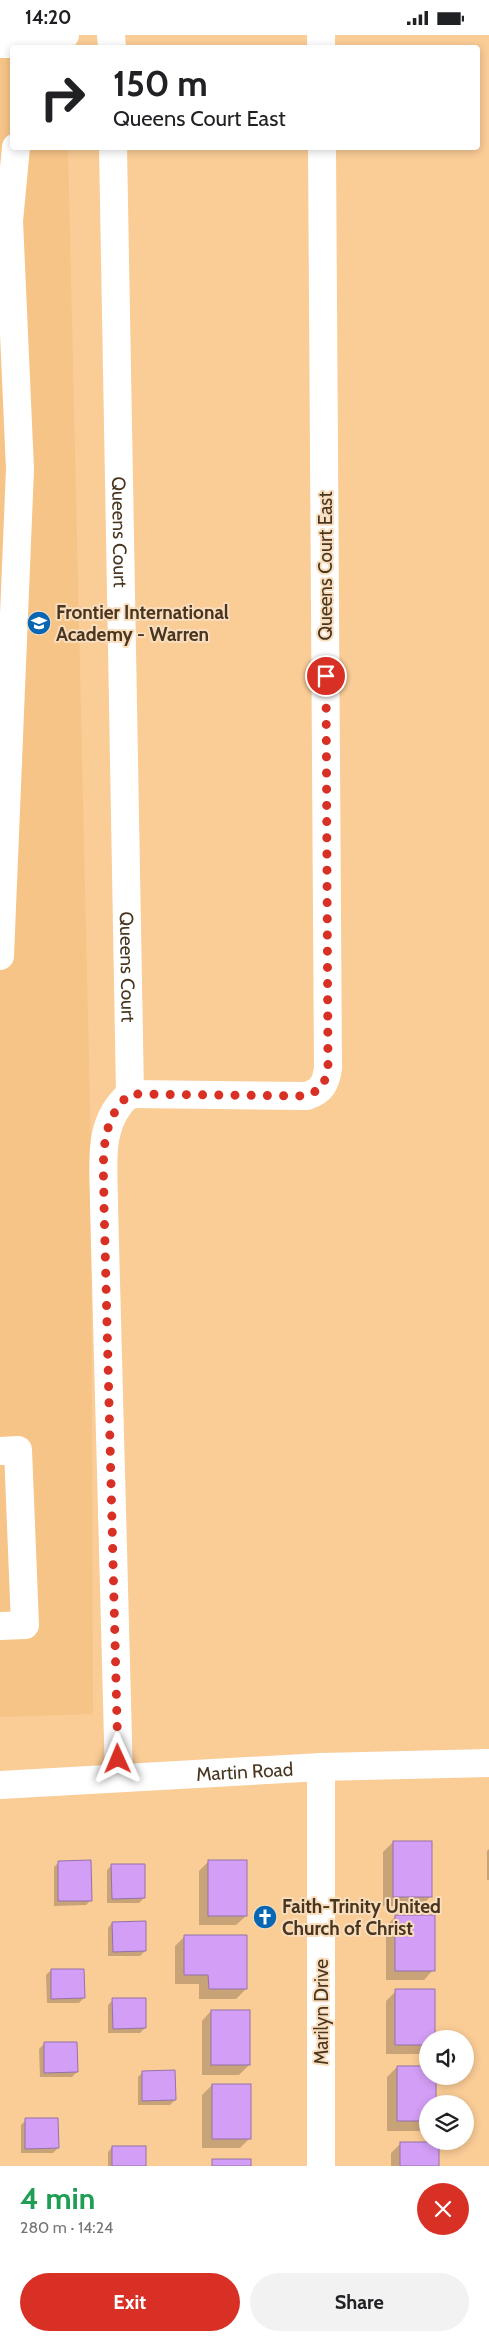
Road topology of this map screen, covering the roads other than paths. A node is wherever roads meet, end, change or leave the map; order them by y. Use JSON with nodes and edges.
{"nodes":[{"id":1,"x":65,"y":35,"type":"edge"},
{"id":2,"x":28,"y":42,"type":"edge"},
{"id":3,"x":0,"y":44,"type":"edge"},
{"id":4,"x":16,"y":150,"type":"edge"},
{"id":5,"x":113,"y":150,"type":"edge"},
{"id":6,"x":322,"y":150,"type":"edge"},
{"id":7,"x":8,"y":392,"type":"edge"},
{"id":8,"x":6,"y":663,"type":"edge"},
{"id":9,"x":3,"y":794,"type":"edge"},
{"id":10,"x":0,"y":956,"type":"edge"},
{"id":11,"x":130,"y":1094,"type":"junction"},
{"id":12,"x":0,"y":1451,"type":"edge"},
{"id":13,"x":0,"y":1626,"type":"edge"},
{"id":14,"x":489,"y":1763,"type":"edge"},
{"id":15,"x":321,"y":1767,"type":"junction"},
{"id":16,"x":118,"y":1778,"type":"junction"},
{"id":17,"x":0,"y":1785,"type":"edge"},
{"id":18,"x":321,"y":2166,"type":"edge"}],
"edges":[{"from":1,"to":2,"type":"street"},
{"from":2,"to":3,"type":"street"},
{"from":4,"to":7,"type":"street"},
{"from":5,"to":11,"type":"street","name":"Queens Court"},
{"from":6,"to":11,"type":"street","name":"Queens Court East"},
{"from":7,"to":8,"type":"street"},
{"from":8,"to":9,"type":"street"},
{"from":9,"to":10,"type":"street"},
{"from":11,"to":16,"type":"street"},
{"from":12,"to":13,"type":"street"},
{"from":14,"to":15,"type":"street","name":"Martin Road"},
{"from":15,"to":16,"type":"street","name":"Martin Road"},
{"from":15,"to":18,"type":"street","name":"Marilyn Drive"},
{"from":16,"to":17,"type":"street","name":"Martin Road"}]}
